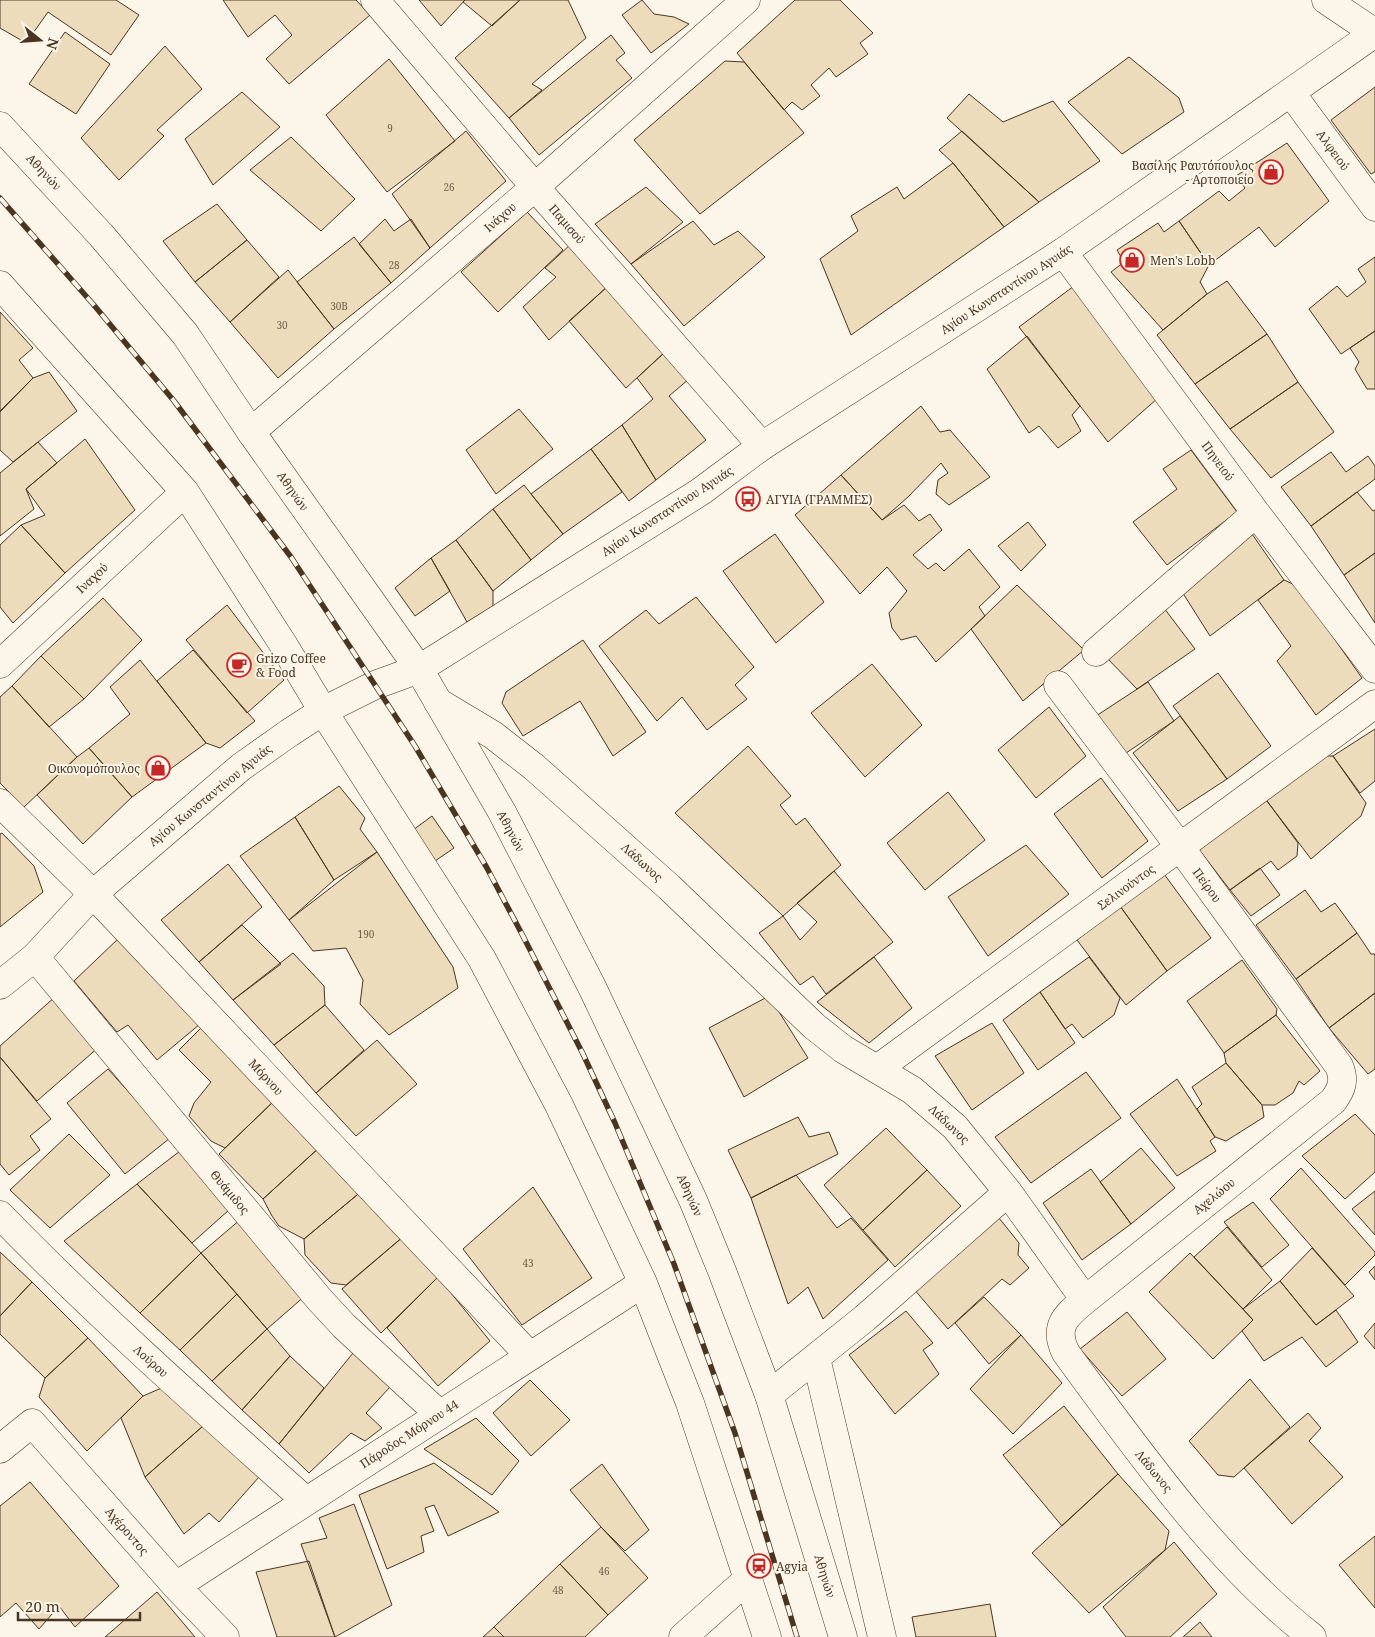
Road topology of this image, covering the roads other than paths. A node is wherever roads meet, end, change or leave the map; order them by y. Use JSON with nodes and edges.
{"nodes":[{"id":1,"x":375,"y":0,"type":"edge"},
{"id":2,"x":746,"y":0,"type":"edge"},
{"id":3,"x":1326,"y":0,"type":"edge"},
{"id":4,"x":1375,"y":33,"type":"edge"},
{"id":5,"x":1291,"y":93,"type":"junction"},
{"id":6,"x":0,"y":126,"type":"edge"},
{"id":7,"x":535,"y":187,"type":"junction"},
{"id":8,"x":1375,"y":207,"type":"edge"},
{"id":9,"x":1063,"y":252,"type":"junction"},
{"id":10,"x":0,"y":285,"type":"edge"},
{"id":11,"x":251,"y":432,"type":"junction"},
{"id":12,"x":762,"y":446,"type":"junction"},
{"id":13,"x":185,"y":492,"type":"junction"},
{"id":14,"x":1256,"y":513,"type":"junction"},
{"id":15,"x":1096,"y":652,"type":"dead end"},
{"id":16,"x":0,"y":664,"type":"edge"},
{"id":17,"x":419,"y":669,"type":"junction"},
{"id":18,"x":1375,"y":669,"type":"edge"},
{"id":19,"x":1058,"y":685,"type":"dead end"},
{"id":20,"x":438,"y":702,"type":"junction"},
{"id":21,"x":1375,"y":704,"type":"edge"},
{"id":22,"x":323,"y":711,"type":"junction"},
{"id":23,"x":0,"y":803,"type":"edge"},
{"id":24,"x":1180,"y":847,"type":"junction"},
{"id":25,"x":93,"y":894,"type":"junction"},
{"id":26,"x":35,"y":957,"type":"junction"},
{"id":27,"x":0,"y":985,"type":"edge"},
{"id":28,"x":877,"y":1069,"type":"junction"},
{"id":29,"x":1341,"y":1090,"type":"joint"},
{"id":30,"x":1008,"y":1192,"type":"junction"},
{"id":31,"x":0,"y":1215,"type":"edge"},
{"id":32,"x":643,"y":1283,"type":"junction"},
{"id":33,"x":1085,"y":1300,"type":"junction"},
{"id":34,"x":529,"y":1355,"type":"junction"},
{"id":35,"x":816,"y":1358,"type":"junction"},
{"id":36,"x":769,"y":1395,"type":"junction"},
{"id":37,"x":439,"y":1414,"type":"junction"},
{"id":38,"x":0,"y":1449,"type":"edge"},
{"id":39,"x":306,"y":1501,"type":"junction"},
{"id":40,"x":748,"y":1579,"type":"junction"},
{"id":41,"x":176,"y":1586,"type":"junction"},
{"id":42,"x":1298,"y":1632,"type":"edge"},
{"id":43,"x":225,"y":1637,"type":"edge"},
{"id":44,"x":683,"y":1637,"type":"edge"},
{"id":45,"x":767,"y":1637,"type":"edge"},
{"id":46,"x":844,"y":1637,"type":"edge"},
{"id":47,"x":882,"y":1637,"type":"edge"}],
"edges":[{"from":1,"to":7,"type":"street","name":"Παμισού"},
{"from":2,"to":7,"type":"street","name":"Ινάχου"},
{"from":3,"to":4,"type":"street"},
{"from":4,"to":5,"type":"street","name":"Αγίου Κωνσταντίνου Αγυιάς"},
{"from":5,"to":8,"type":"street","name":"Αλφειού"},
{"from":5,"to":9,"type":"street","name":"Αγίου Κωνσταντίνου Αγυιάς"},
{"from":6,"to":11,"type":"street","name":"Αθηνών"},
{"from":7,"to":11,"type":"street","name":"Ινάχου"},
{"from":7,"to":12,"type":"street","name":"Παμισού"},
{"from":9,"to":12,"type":"street","name":"Αγίου Κωνσταντίνου Αγυιάς"},
{"from":9,"to":14,"type":"street","name":"Πηνειού"},
{"from":10,"to":13,"type":"street"},
{"from":11,"to":17,"type":"street","name":"Αθηνών"},
{"from":12,"to":17,"type":"street","name":"Αγίου Κωνσταντίνου Αγυιάς"},
{"from":13,"to":16,"type":"street","name":"Ιναχού"},
{"from":13,"to":22,"type":"street"},
{"from":14,"to":15,"type":"street"},
{"from":14,"to":18,"type":"street","name":"Πηνειού"},
{"from":17,"to":20,"type":"street","name":"Αθηνών"},
{"from":17,"to":22,"type":"street","name":"Αγίου Κωνσταντίνου Αγυιάς"},
{"from":19,"to":24,"type":"street","name":"Πείρου"},
{"from":20,"to":28,"type":"street","name":"Λάδωνος"},
{"from":20,"to":36,"type":"street","name":"Αθηνών"},
{"from":21,"to":24,"type":"street","name":"Σελινούντος"},
{"from":22,"to":25,"type":"street","name":"Αγίου Κωνσταντίνου Αγυιάς"},
{"from":22,"to":32,"type":"street"},
{"from":23,"to":25,"type":"street","name":"Μόρνου"},
{"from":24,"to":28,"type":"street","name":"Σελινούντος"},
{"from":24,"to":29,"type":"street","name":"Πείρου"},
{"from":25,"to":26,"type":"street","name":"Αγίου Κωνσταντίνου Αγυιάς"},
{"from":25,"to":34,"type":"street","name":"Μόρνου"},
{"from":26,"to":27,"type":"street","name":"Αγίου Κωνσταντίνου Αγυιάς"},
{"from":26,"to":37,"type":"street","name":"Θυάμιδος"},
{"from":28,"to":30,"type":"street","name":"Λάδωνος"},
{"from":29,"to":33,"type":"street","name":"Αχελώου"},
{"from":30,"to":33,"type":"street","name":"Λάδωνος"},
{"from":30,"to":35,"type":"street"},
{"from":31,"to":39,"type":"street","name":"Λούρου"},
{"from":32,"to":34,"type":"street","name":"Πάροδος Μόρνου 44"},
{"from":32,"to":40,"type":"street"},
{"from":33,"to":42,"type":"street","name":"Λάδωνος"},
{"from":34,"to":37,"type":"street","name":"Πάροδος Μόρνου 44"},
{"from":35,"to":36,"type":"street"},
{"from":35,"to":47,"type":"street"},
{"from":36,"to":46,"type":"street","name":"Αθηνών"},
{"from":37,"to":39,"type":"street","name":"Πάροδος Μόρνου 44"},
{"from":38,"to":41,"type":"street","name":"Αχέροντος"},
{"from":39,"to":41,"type":"street","name":"Πάροδος Μόρνου 44"},
{"from":40,"to":44,"type":"street"},
{"from":40,"to":45,"type":"street"},
{"from":41,"to":43,"type":"street","name":"Αχέροντος"}]}
